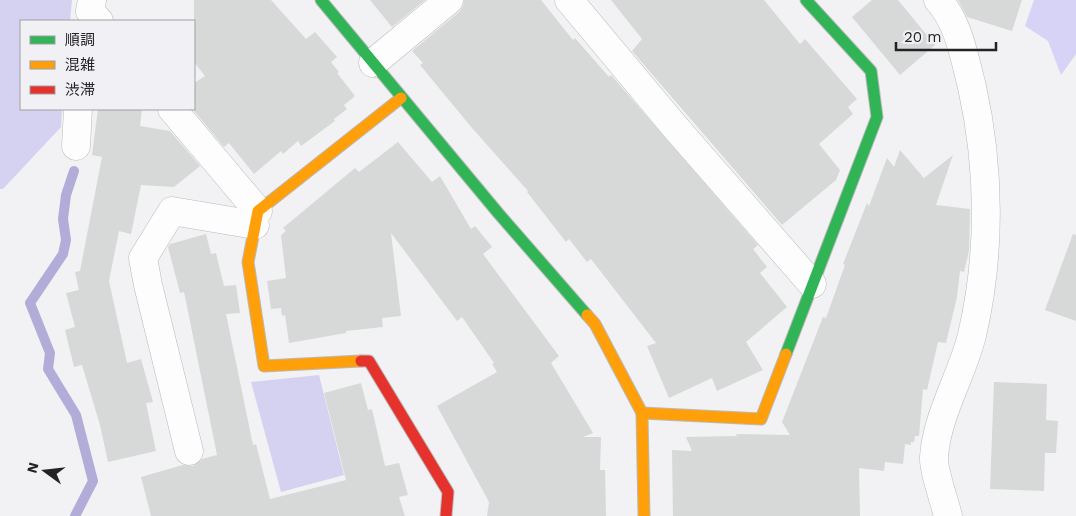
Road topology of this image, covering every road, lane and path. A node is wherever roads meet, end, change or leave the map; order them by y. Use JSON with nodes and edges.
{"nodes":[{"id":1,"x":321,"y":0,"type":"edge"},
{"id":2,"x":449,"y":0,"type":"edge"},
{"id":3,"x":569,"y":0,"type":"edge"},
{"id":4,"x":806,"y":0,"type":"edge"},
{"id":5,"x":944,"y":3,"type":"edge"},
{"id":6,"x":373,"y":63,"type":"junction"},
{"id":7,"x":401,"y":98,"type":"junction"},
{"id":8,"x":78,"y":110,"type":"edge"},
{"id":9,"x":173,"y":110,"type":"edge"},
{"id":10,"x":76,"y":146,"type":"dead end"},
{"id":11,"x":256,"y":218,"type":"junction"},
{"id":12,"x":812,"y":284,"type":"junction"},
{"id":13,"x":642,"y":413,"type":"junction"},
{"id":14,"x":189,"y":451,"type":"dead end"},
{"id":15,"x":446,"y":516,"type":"edge"},
{"id":16,"x":644,"y":516,"type":"edge"},
{"id":17,"x":948,"y":516,"type":"edge"}],
"edges":[{"from":1,"to":6,"type":"street"},
{"from":2,"to":6,"type":"street"},
{"from":3,"to":12,"type":"street"},
{"from":4,"to":12,"type":"street"},
{"from":5,"to":17,"type":"street"},
{"from":6,"to":7,"type":"street"},
{"from":7,"to":11,"type":"street"},
{"from":7,"to":13,"type":"street"},
{"from":8,"to":10,"type":"street"},
{"from":9,"to":11,"type":"street"},
{"from":11,"to":14,"type":"street"},
{"from":11,"to":15,"type":"street"},
{"from":12,"to":13,"type":"street"},
{"from":13,"to":16,"type":"street"}]}
